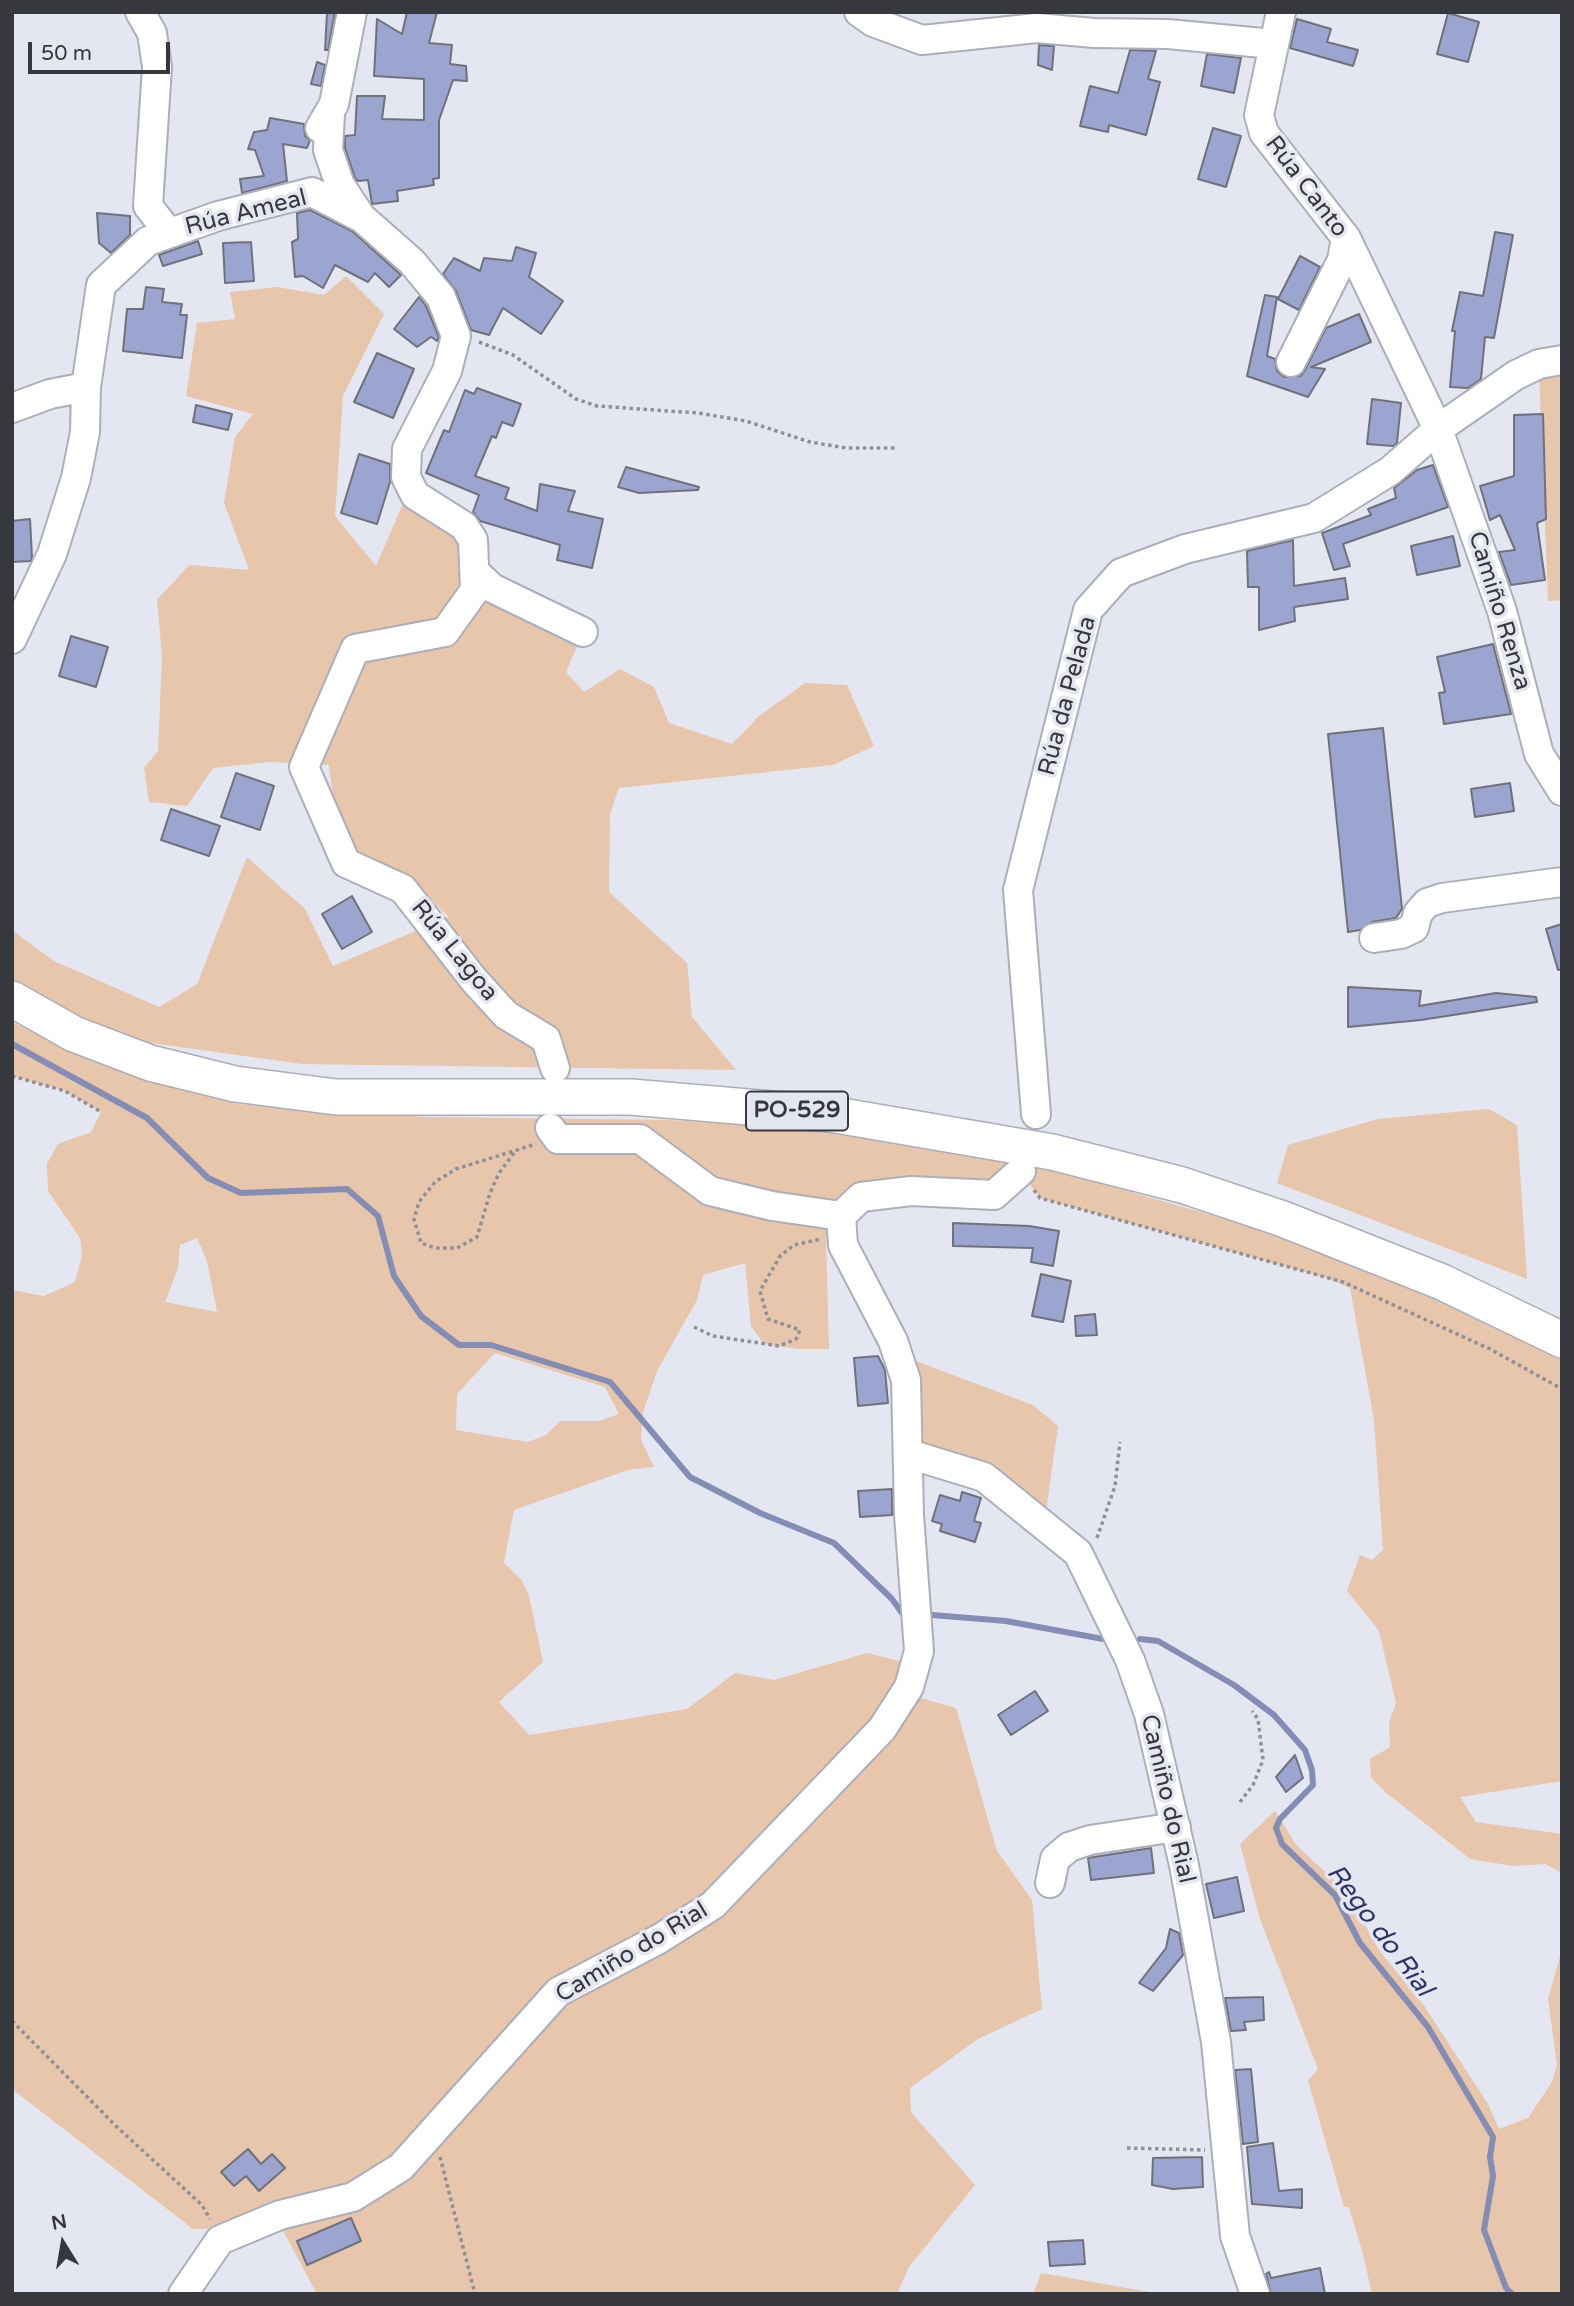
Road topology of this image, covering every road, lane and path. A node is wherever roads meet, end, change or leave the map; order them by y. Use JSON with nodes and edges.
{"nodes":[{"id":1,"x":139,"y":12,"type":"edge"},
{"id":2,"x":352,"y":12,"type":"edge"},
{"id":3,"x":859,"y":12,"type":"edge"},
{"id":4,"x":1281,"y":12,"type":"edge"},
{"id":5,"x":1273,"y":44,"type":"junction"},
{"id":6,"x":330,"y":114,"type":"junction"},
{"id":7,"x":312,"y":192,"type":"junction"},
{"id":8,"x":361,"y":217,"type":"junction"},
{"id":9,"x":169,"y":233,"type":"junction"},
{"id":10,"x":1346,"y":238,"type":"junction"},
{"id":11,"x":456,"y":335,"type":"junction"},
{"id":12,"x":1562,"y":360,"type":"edge"},
{"id":13,"x":1291,"y":362,"type":"dead end"},
{"id":14,"x":86,"y":387,"type":"junction"},
{"id":15,"x":12,"y":408,"type":"edge"},
{"id":16,"x":1438,"y":429,"type":"junction"},
{"id":17,"x":896,"y":448,"type":"dead end"},
{"id":18,"x":475,"y":572,"type":"junction"},
{"id":19,"x":583,"y":632,"type":"dead end"},
{"id":20,"x":12,"y":639,"type":"edge"},
{"id":21,"x":1562,"y":791,"type":"edge"},
{"id":22,"x":1562,"y":882,"type":"edge"},
{"id":23,"x":1374,"y":938,"type":"dead end"},
{"id":24,"x":12,"y":999,"type":"edge"},
{"id":25,"x":555,"y":1068,"type":"dead end"},
{"id":26,"x":12,"y":1076,"type":"edge"},
{"id":27,"x":101,"y":1112,"type":"dead end"},
{"id":28,"x":1035,"y":1114,"type":"dead end"},
{"id":29,"x":554,"y":1133,"type":"joint"},
{"id":30,"x":514,"y":1153,"type":"junction"},
{"id":31,"x":1021,"y":1171,"type":"joint"},
{"id":32,"x":841,"y":1216,"type":"junction"},
{"id":33,"x":694,"y":1327,"type":"dead end"},
{"id":34,"x":1562,"y":1340,"type":"edge"},
{"id":35,"x":1562,"y":1389,"type":"edge"},
{"id":36,"x":1120,"y":1442,"type":"dead end"},
{"id":37,"x":909,"y":1454,"type":"junction"},
{"id":38,"x":1096,"y":1540,"type":"dead end"},
{"id":39,"x":1252,"y":1711,"type":"dead end"},
{"id":40,"x":1240,"y":1802,"type":"dead end"},
{"id":41,"x":1176,"y":1827,"type":"junction"},
{"id":42,"x":1049,"y":1883,"type":"dead end"},
{"id":43,"x":12,"y":2021,"type":"edge"},
{"id":44,"x":433,"y":2131,"type":"junction"},
{"id":45,"x":1127,"y":2148,"type":"dead end"},
{"id":46,"x":1224,"y":2151,"type":"junction"},
{"id":47,"x":220,"y":2240,"type":"junction"},
{"id":48,"x":183,"y":2294,"type":"edge"},
{"id":49,"x":475,"y":2294,"type":"edge"},
{"id":50,"x":1255,"y":2294,"type":"edge"}],
"edges":[{"from":1,"to":9,"type":"street","name":"Rúa Ameal"},
{"from":2,"to":6,"type":"street"},
{"from":3,"to":5,"type":"street"},
{"from":4,"to":5,"type":"street","name":"Rúa Canto"},
{"from":5,"to":10,"type":"street","name":"Rúa Canto"},
{"from":6,"to":7,"type":"street"},
{"from":6,"to":8,"type":"street"},
{"from":7,"to":8,"type":"street","name":"Rúa Ameal"},
{"from":7,"to":9,"type":"street","name":"Rúa Ameal"},
{"from":8,"to":11,"type":"street"},
{"from":9,"to":14,"type":"street","name":"Rúa Ameal"},
{"from":10,"to":13,"type":"street"},
{"from":10,"to":16,"type":"street","name":"Rúa Canto"},
{"from":11,"to":17,"type":"path"},
{"from":11,"to":18,"type":"street","name":"Rúa Lagoa"},
{"from":12,"to":16,"type":"street","name":"Rúa da Pelada"},
{"from":14,"to":15,"type":"street"},
{"from":14,"to":20,"type":"street","name":"Rúa Ameal"},
{"from":16,"to":21,"type":"street","name":"Camiño Renza"},
{"from":16,"to":28,"type":"street","name":"Rúa da Pelada"},
{"from":18,"to":19,"type":"street"},
{"from":18,"to":25,"type":"street","name":"Rúa Lagoa"},
{"from":22,"to":23,"type":"street"},
{"from":24,"to":34,"type":"main road","number":"PO-529"},
{"from":26,"to":27,"type":"path"},
{"from":29,"to":30,"type":"path"},
{"from":29,"to":32,"type":"street"},
{"from":30,"to":30,"type":"path"},
{"from":31,"to":32,"type":"street"},
{"from":31,"to":35,"type":"path"},
{"from":32,"to":33,"type":"path"},
{"from":32,"to":37,"type":"street","name":"Camiño do Rial"},
{"from":36,"to":38,"type":"path"},
{"from":37,"to":41,"type":"street","name":"Camiño do Rial"},
{"from":37,"to":44,"type":"street","name":"Camiño do Rial"},
{"from":39,"to":40,"type":"path"},
{"from":41,"to":42,"type":"street"},
{"from":41,"to":46,"type":"street","name":"Camiño do Rial"},
{"from":43,"to":47,"type":"path"},
{"from":44,"to":47,"type":"street","name":"Camiño do Rial"},
{"from":44,"to":49,"type":"path"},
{"from":45,"to":46,"type":"path"},
{"from":46,"to":50,"type":"street","name":"Camiño do Rial"},
{"from":47,"to":48,"type":"street"}]}
